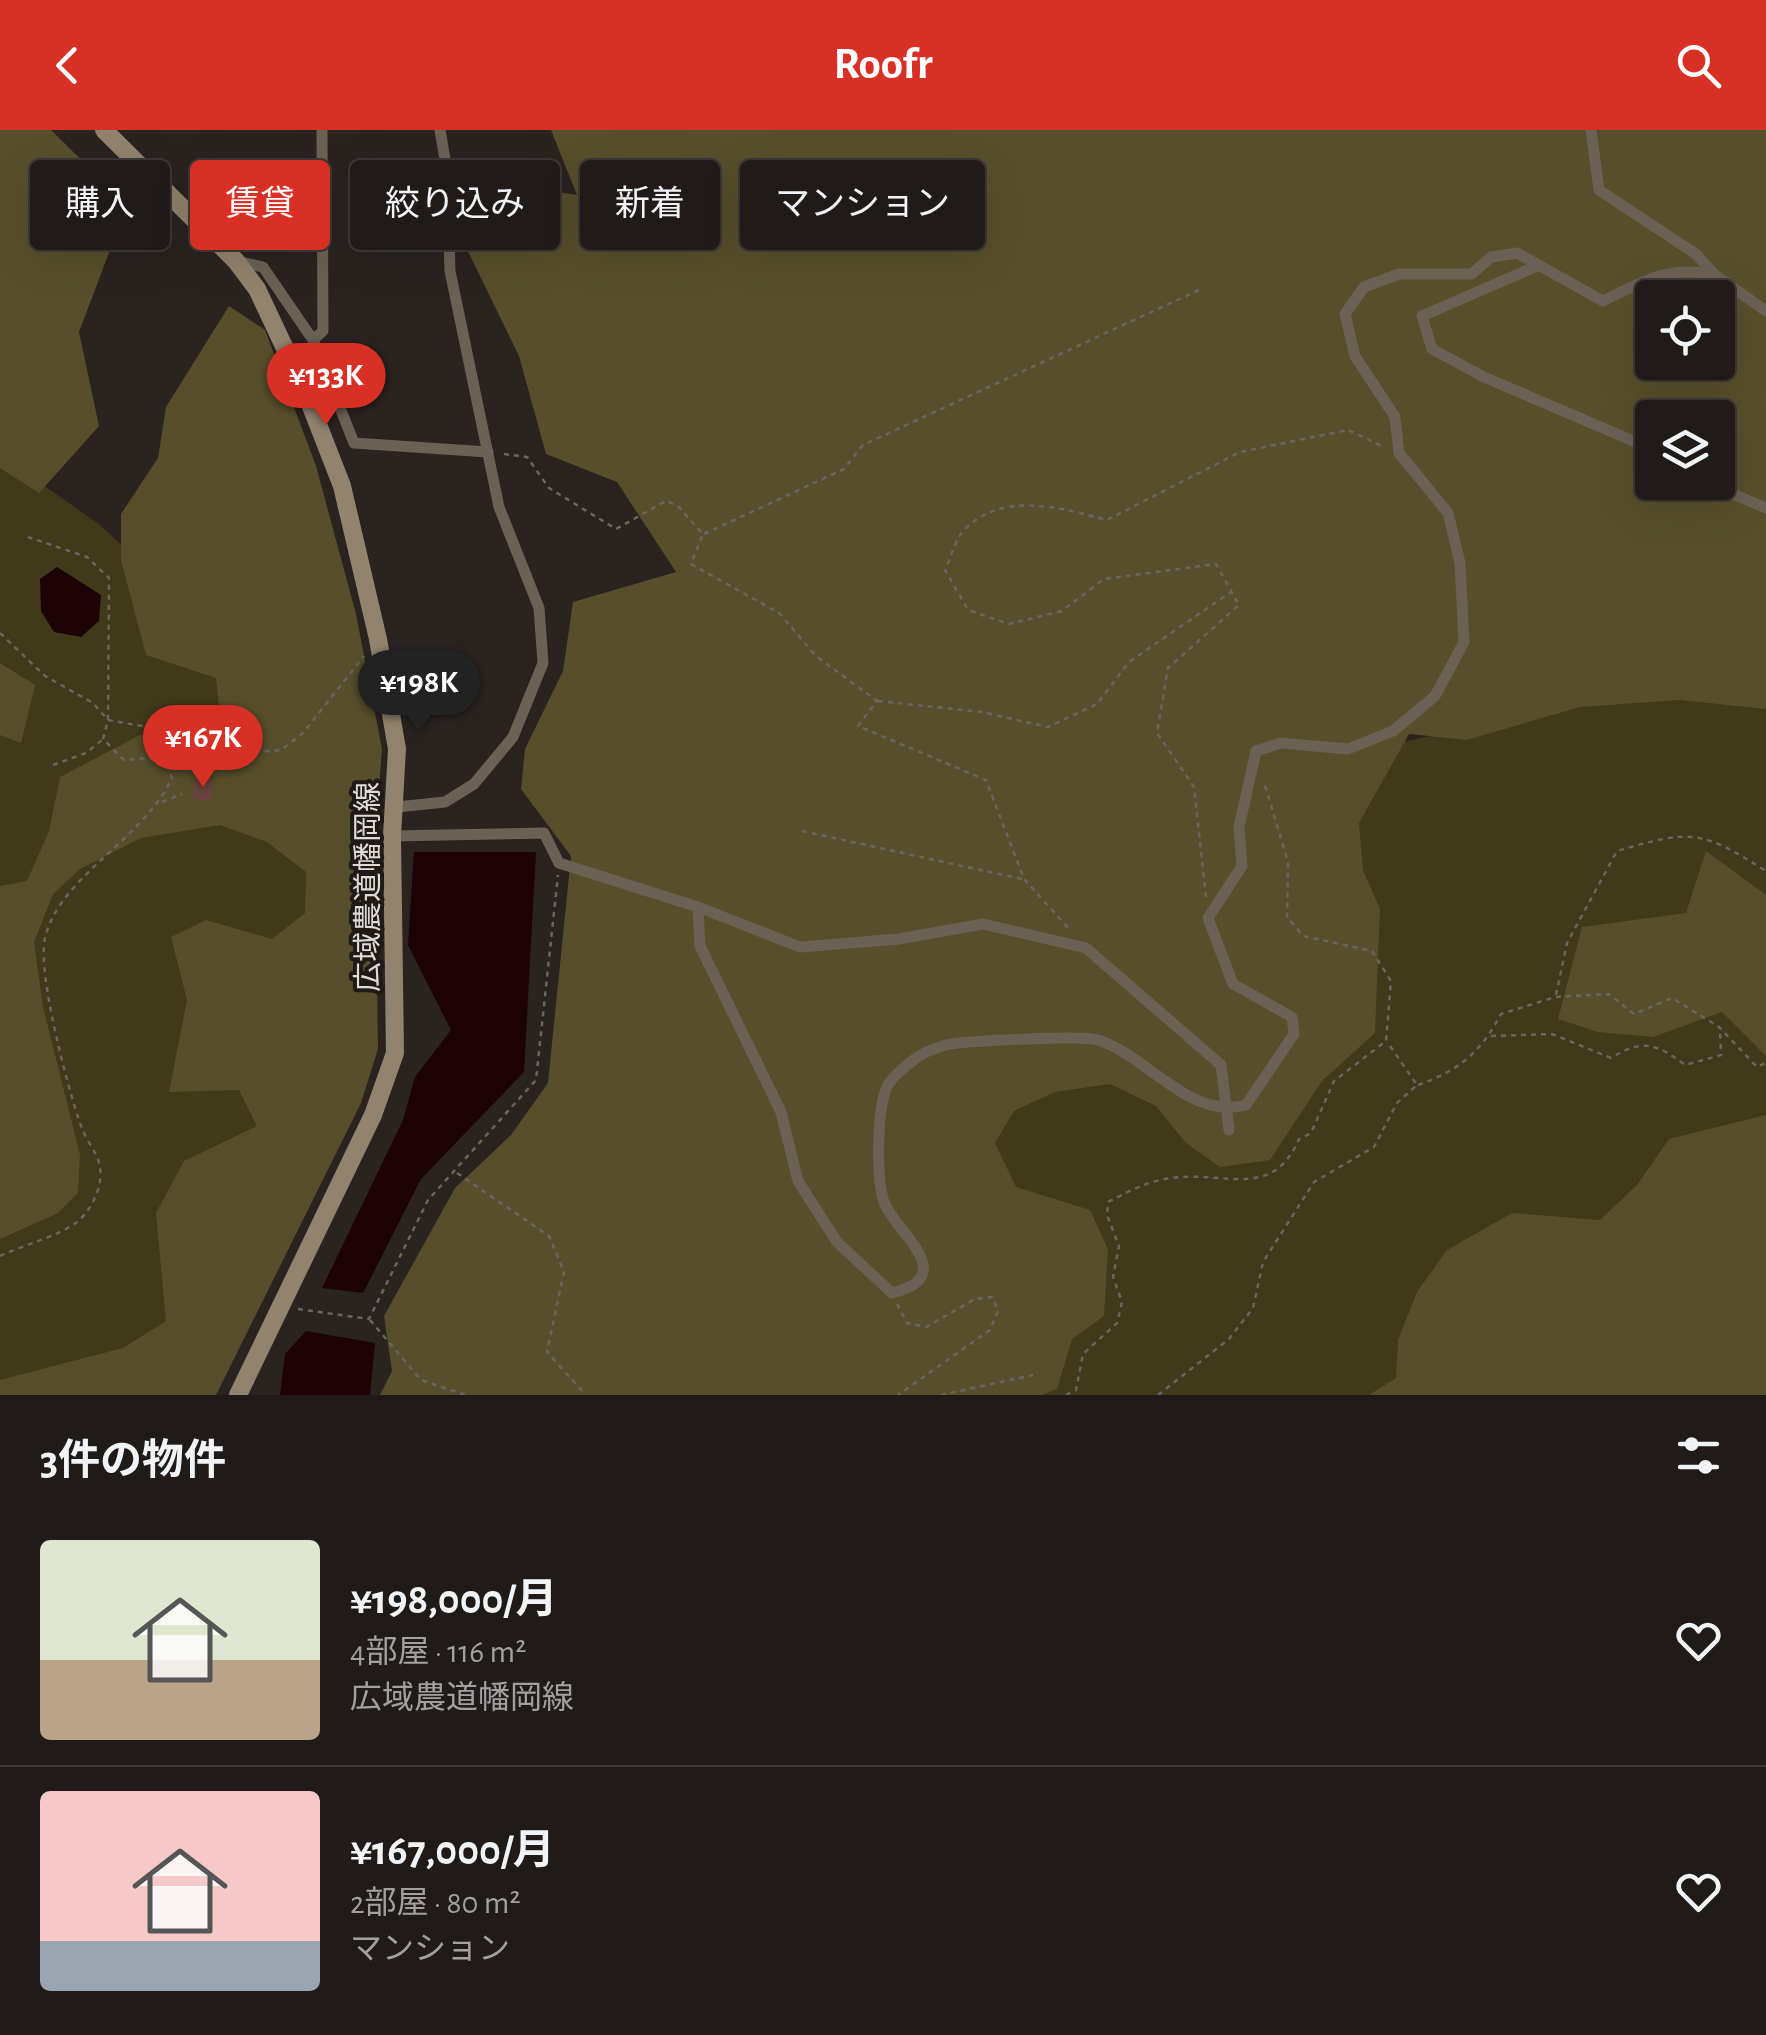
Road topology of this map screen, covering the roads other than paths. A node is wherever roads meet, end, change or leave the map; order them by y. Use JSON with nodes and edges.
{"nodes":[{"id":1,"x":104,"y":130,"type":"edge"},
{"id":2,"x":322,"y":130,"type":"edge"},
{"id":3,"x":440,"y":130,"type":"edge"},
{"id":4,"x":1591,"y":130,"type":"edge"},
{"id":5,"x":236,"y":261,"type":"junction"},
{"id":6,"x":1538,"y":266,"type":"junction"},
{"id":7,"x":1715,"y":275,"type":"junction"},
{"id":8,"x":1766,"y":310,"type":"edge"},
{"id":9,"x":313,"y":340,"type":"junction"},
{"id":10,"x":1635,"y":442,"type":"edge"},
{"id":11,"x":488,"y":452,"type":"junction"},
{"id":12,"x":1735,"y":495,"type":"edge"},
{"id":13,"x":1766,"y":508,"type":"edge"},
{"id":14,"x":397,"y":807,"type":"junction"},
{"id":15,"x":392,"y":836,"type":"junction"},
{"id":16,"x":698,"y":906,"type":"junction"},
{"id":17,"x":1228,"y":1109,"type":"junction"},
{"id":18,"x":1229,"y":1130,"type":"dead end"},
{"id":19,"x":238,"y":1395,"type":"edge"}],
"edges":[{"from":1,"to":5,"type":"street","name":"広域農道幡岡線"},
{"from":2,"to":9,"type":"street"},
{"from":3,"to":11,"type":"street"},
{"from":4,"to":7,"type":"street"},
{"from":5,"to":9,"type":"street"},
{"from":5,"to":14,"type":"street","name":"広域農道幡岡線"},
{"from":6,"to":7,"type":"street"},
{"from":6,"to":10,"type":"street"},
{"from":6,"to":17,"type":"street"},
{"from":7,"to":8,"type":"street"},
{"from":9,"to":11,"type":"street"},
{"from":11,"to":14,"type":"street"},
{"from":12,"to":13,"type":"street"},
{"from":14,"to":15,"type":"street","name":"広域農道幡岡線"},
{"from":15,"to":16,"type":"street"},
{"from":15,"to":19,"type":"street","name":"広域農道幡岡線"},
{"from":16,"to":17,"type":"street"},
{"from":16,"to":17,"type":"street"},
{"from":17,"to":18,"type":"street"}]}
